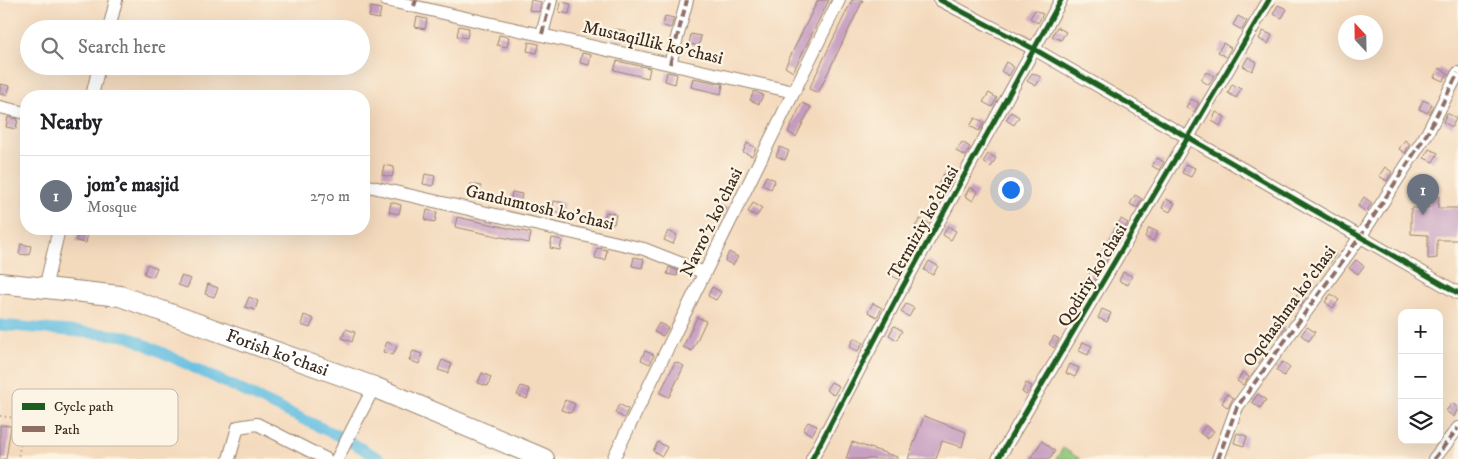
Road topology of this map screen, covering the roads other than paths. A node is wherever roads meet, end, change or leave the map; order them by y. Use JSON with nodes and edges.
{"nodes":[{"id":1,"x":116,"y":0,"type":"edge"},
{"id":2,"x":386,"y":0,"type":"edge"},
{"id":3,"x":551,"y":0,"type":"edge"},
{"id":4,"x":687,"y":0,"type":"edge"},
{"id":5,"x":839,"y":0,"type":"edge"},
{"id":6,"x":940,"y":0,"type":"edge"},
{"id":7,"x":1061,"y":0,"type":"edge"},
{"id":8,"x":1269,"y":0,"type":"edge"},
{"id":9,"x":415,"y":3,"type":"edge"},
{"id":10,"x":111,"y":20,"type":"edge"},
{"id":11,"x":542,"y":34,"type":"junction"},
{"id":12,"x":1034,"y":49,"type":"junction"},
{"id":13,"x":670,"y":64,"type":"junction"},
{"id":14,"x":1458,"y":73,"type":"edge"},
{"id":15,"x":97,"y":75,"type":"edge"},
{"id":16,"x":93,"y":90,"type":"edge"},
{"id":17,"x":794,"y":92,"type":"junction"},
{"id":18,"x":0,"y":107,"type":"edge"},
{"id":19,"x":20,"y":112,"type":"edge"},
{"id":20,"x":1190,"y":137,"type":"junction"},
{"id":21,"x":370,"y":186,"type":"edge"},
{"id":22,"x":58,"y":235,"type":"edge"},
{"id":23,"x":1360,"y":237,"type":"junction"},
{"id":24,"x":705,"y":273,"type":"junction"},
{"id":25,"x":0,"y":283,"type":"edge"},
{"id":26,"x":45,"y":288,"type":"junction"},
{"id":27,"x":1458,"y":293,"type":"edge"},
{"id":28,"x":374,"y":387,"type":"junction"},
{"id":29,"x":1458,"y":428,"type":"edge"},
{"id":30,"x":228,"y":459,"type":"edge"},
{"id":31,"x":326,"y":459,"type":"edge"},
{"id":32,"x":338,"y":459,"type":"edge"},
{"id":33,"x":544,"y":459,"type":"edge"},
{"id":34,"x":613,"y":459,"type":"edge"},
{"id":35,"x":812,"y":459,"type":"edge"},
{"id":36,"x":998,"y":459,"type":"edge"},
{"id":37,"x":1218,"y":459,"type":"edge"},
{"id":38,"x":1434,"y":459,"type":"edge"}],
"edges":[{"from":1,"to":10,"type":"street"},
{"from":2,"to":9,"type":"street","name":"Mustaqillik ko'chasi"},
{"from":3,"to":11,"type":"street"},
{"from":4,"to":13,"type":"street"},
{"from":5,"to":17,"type":"street","name":"Navro'z ko'chasi"},
{"from":6,"to":12,"type":"street"},
{"from":7,"to":12,"type":"street","name":"Termiziy ko'chasi"},
{"from":8,"to":20,"type":"street","name":"Qodiriy ko'chasi"},
{"from":9,"to":11,"type":"street","name":"Mustaqillik ko'chasi"},
{"from":11,"to":13,"type":"street","name":"Mustaqillik ko'chasi"},
{"from":12,"to":20,"type":"street"},
{"from":12,"to":35,"type":"street","name":"Termiziy ko'chasi"},
{"from":13,"to":17,"type":"street","name":"Mustaqillik ko'chasi"},
{"from":14,"to":23,"type":"street","name":"Oqchashma ko'chasi"},
{"from":15,"to":16,"type":"street"},
{"from":17,"to":24,"type":"street","name":"Navro'z ko'chasi"},
{"from":18,"to":19,"type":"street"},
{"from":20,"to":23,"type":"street"},
{"from":20,"to":36,"type":"street","name":"Qodiriy ko'chasi"},
{"from":21,"to":24,"type":"street","name":"Gandumtosh ko'chasi"},
{"from":22,"to":26,"type":"street"},
{"from":23,"to":27,"type":"street"},
{"from":23,"to":37,"type":"street","name":"Oqchashma ko'chasi"},
{"from":24,"to":34,"type":"street","name":"Navro'z ko'chasi"},
{"from":25,"to":26,"type":"main road","name":"Forish ko'chasi"},
{"from":26,"to":28,"type":"main road","name":"Forish ko'chasi"},
{"from":28,"to":32,"type":"street"},
{"from":28,"to":33,"type":"main road","name":"Forish ko'chasi"},
{"from":29,"to":38,"type":"street"},
{"from":30,"to":31,"type":"street"}]}
